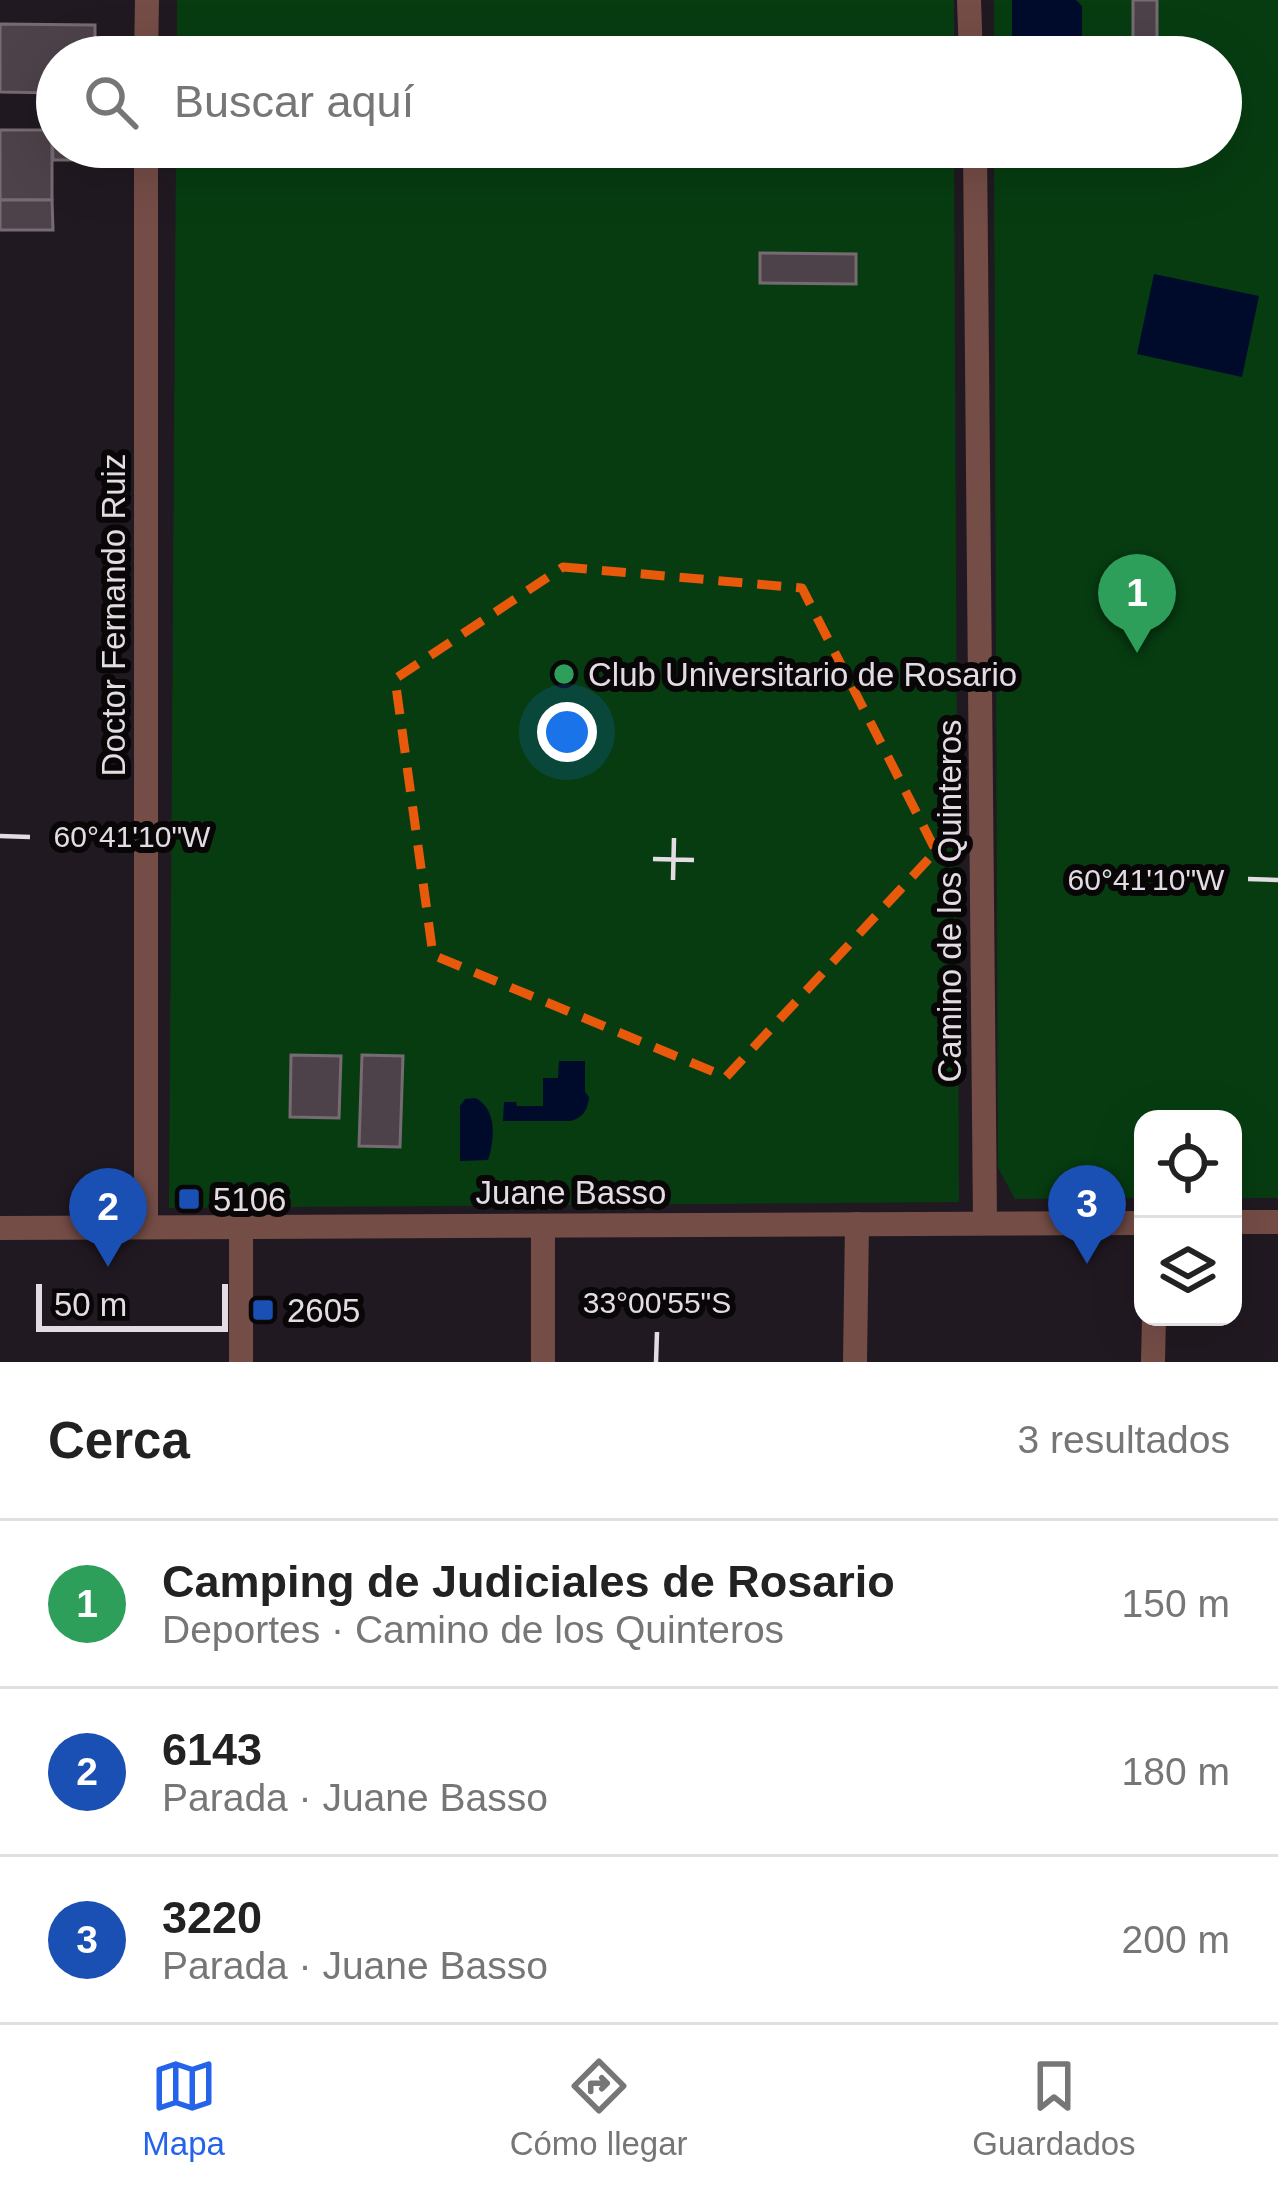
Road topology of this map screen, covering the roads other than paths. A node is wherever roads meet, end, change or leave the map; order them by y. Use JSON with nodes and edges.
{"nodes":[{"id":1,"x":146,"y":0,"type":"edge"},
{"id":2,"x":969,"y":0,"type":"edge"},
{"id":3,"x":146,"y":36,"type":"edge"},
{"id":4,"x":970,"y":36,"type":"edge"},
{"id":5,"x":146,"y":168,"type":"edge"},
{"id":6,"x":975,"y":168,"type":"edge"},
{"id":7,"x":1242,"y":1222,"type":"edge"},
{"id":8,"x":1278,"y":1222,"type":"edge"},
{"id":9,"x":985,"y":1223,"type":"junction"},
{"id":10,"x":1134,"y":1223,"type":"edge"},
{"id":11,"x":857,"y":1224,"type":"junction"},
{"id":12,"x":543,"y":1226,"type":"junction"},
{"id":13,"x":146,"y":1227,"type":"junction"},
{"id":14,"x":241,"y":1227,"type":"junction"},
{"id":15,"x":0,"y":1228,"type":"edge"},
{"id":16,"x":1154,"y":1326,"type":"edge"},
{"id":17,"x":241,"y":1362,"type":"edge"},
{"id":18,"x":543,"y":1362,"type":"edge"},
{"id":19,"x":856,"y":1362,"type":"edge"},
{"id":20,"x":1154,"y":1362,"type":"edge"}],
"edges":[{"from":1,"to":3,"type":"street"},
{"from":2,"to":4,"type":"street"},
{"from":5,"to":13,"type":"street","name":"Doctor Fernando Ruiz"},
{"from":6,"to":9,"type":"street","name":"Camino de los Quinteros"},
{"from":7,"to":8,"type":"street"},
{"from":9,"to":10,"type":"street","name":"Juane Basso"},
{"from":9,"to":11,"type":"street","name":"Juane Basso"},
{"from":11,"to":12,"type":"street","name":"Juane Basso"},
{"from":11,"to":19,"type":"street"},
{"from":12,"to":14,"type":"street","name":"Juane Basso"},
{"from":12,"to":18,"type":"street"},
{"from":13,"to":14,"type":"street","name":"Juane Basso"},
{"from":13,"to":15,"type":"street","name":"Juane Basso"},
{"from":14,"to":17,"type":"street"},
{"from":16,"to":20,"type":"street"}]}
